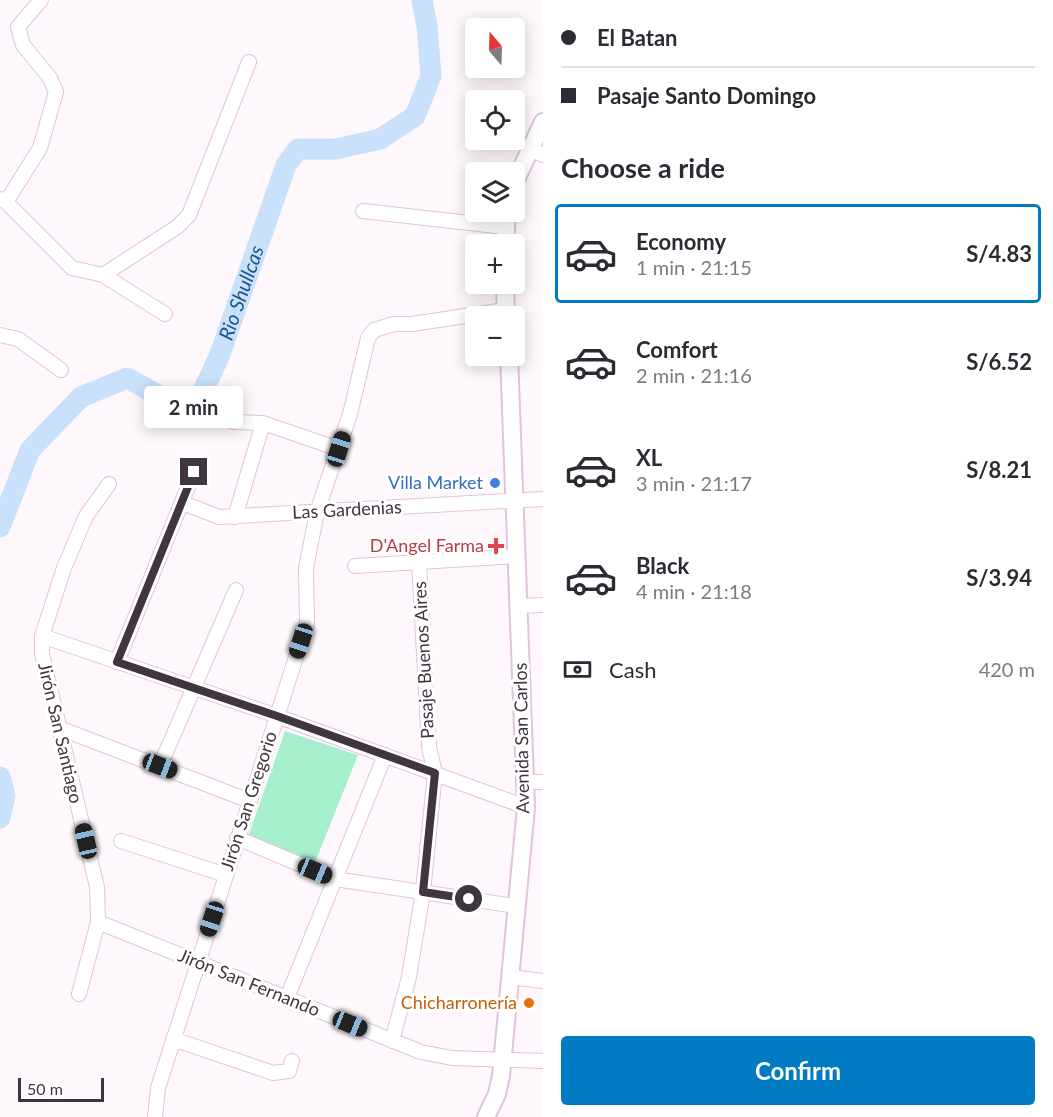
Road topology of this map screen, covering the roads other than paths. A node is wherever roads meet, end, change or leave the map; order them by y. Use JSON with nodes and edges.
{"nodes":[{"id":1,"x":41,"y":0,"type":"edge"},
{"id":2,"x":249,"y":62,"type":"dead end"},
{"id":3,"x":543,"y":122,"type":"edge"},
{"id":4,"x":536,"y":152,"type":"edge"},
{"id":5,"x":525,"y":168,"type":"edge"},
{"id":6,"x":3,"y":201,"type":"edge"},
{"id":7,"x":363,"y":211,"type":"dead end"},
{"id":8,"x":465,"y":217,"type":"edge"},
{"id":9,"x":103,"y":275,"type":"junction"},
{"id":10,"x":165,"y":314,"type":"dead end"},
{"id":11,"x":465,"y":318,"type":"edge"},
{"id":12,"x":0,"y":335,"type":"edge"},
{"id":13,"x":508,"y":366,"type":"edge"},
{"id":14,"x":61,"y":370,"type":"dead end"},
{"id":15,"x":233,"y":422,"type":"dead end"},
{"id":16,"x":263,"y":423,"type":"junction"},
{"id":17,"x":339,"y":449,"type":"junction"},
{"id":18,"x":194,"y":472,"type":"dead end"},
{"id":19,"x":109,"y":484,"type":"dead end"},
{"id":20,"x":543,"y":499,"type":"edge"},
{"id":21,"x":515,"y":501,"type":"junction"},
{"id":22,"x":183,"y":503,"type":"junction"},
{"id":23,"x":317,"y":512,"type":"junction"},
{"id":24,"x":235,"y":517,"type":"junction"},
{"id":25,"x":517,"y":556,"type":"junction"},
{"id":26,"x":419,"y":562,"type":"junction"},
{"id":27,"x":355,"y":566,"type":"dead end"},
{"id":28,"x":236,"y":590,"type":"dead end"},
{"id":29,"x":543,"y":605,"type":"edge"},
{"id":30,"x":519,"y":606,"type":"junction"},
{"id":31,"x":42,"y":636,"type":"junction"},
{"id":32,"x":117,"y":662,"type":"junction"},
{"id":33,"x":194,"y":688,"type":"junction"},
{"id":34,"x":277,"y":716,"type":"junction"},
{"id":35,"x":59,"y":728,"type":"junction"},
{"id":36,"x":385,"y":755,"type":"junction"},
{"id":37,"x":160,"y":766,"type":"junction"},
{"id":38,"x":435,"y":773,"type":"junction"},
{"id":39,"x":525,"y":782,"type":"junction"},
{"id":40,"x":543,"y":782,"type":"edge"},
{"id":41,"x":249,"y":801,"type":"junction"},
{"id":42,"x":526,"y":807,"type":"junction"},
{"id":43,"x":237,"y":838,"type":"junction"},
{"id":44,"x":121,"y":841,"type":"dead end"},
{"id":45,"x":226,"y":875,"type":"junction"},
{"id":46,"x":335,"y":879,"type":"junction"},
{"id":47,"x":423,"y":892,"type":"junction"},
{"id":48,"x":515,"y":906,"type":"junction"},
{"id":49,"x":98,"y":922,"type":"junction"},
{"id":50,"x":198,"y":962,"type":"junction"},
{"id":51,"x":510,"y":977,"type":"junction"},
{"id":52,"x":543,"y":981,"type":"edge"},
{"id":53,"x":79,"y":994,"type":"dead end"},
{"id":54,"x":287,"y":998,"type":"junction"},
{"id":55,"x":173,"y":1039,"type":"junction"},
{"id":56,"x":392,"y":1041,"type":"junction"},
{"id":57,"x":502,"y":1060,"type":"junction"},
{"id":58,"x":292,"y":1061,"type":"dead end"},
{"id":59,"x":543,"y":1061,"type":"edge"},
{"id":60,"x":155,"y":1117,"type":"edge"},
{"id":61,"x":486,"y":1117,"type":"edge"}],
"edges":[{"from":1,"to":6,"type":"street"},
{"from":2,"to":9,"type":"street"},
{"from":3,"to":4,"type":"main road"},
{"from":4,"to":5,"type":"main road"},
{"from":6,"to":9,"type":"street"},
{"from":7,"to":8,"type":"street"},
{"from":9,"to":10,"type":"street"},
{"from":11,"to":17,"type":"street","name":"Jirón San Gregorio"},
{"from":12,"to":14,"type":"street"},
{"from":13,"to":21,"type":"main road","name":"Avenida San Carlos"},
{"from":15,"to":16,"type":"street"},
{"from":16,"to":17,"type":"street"},
{"from":16,"to":24,"type":"street"},
{"from":17,"to":23,"type":"street","name":"Jirón San Gregorio"},
{"from":18,"to":22,"type":"street"},
{"from":19,"to":31,"type":"street","name":"Jirón San Santiago"},
{"from":20,"to":21,"type":"street","name":"Las Gardenias"},
{"from":21,"to":23,"type":"street","name":"Las Gardenias"},
{"from":21,"to":25,"type":"main road","name":"Avenida San Carlos"},
{"from":22,"to":24,"type":"street","name":"Las Gardenias"},
{"from":22,"to":32,"type":"street"},
{"from":23,"to":24,"type":"street","name":"Las Gardenias"},
{"from":23,"to":34,"type":"street","name":"Jirón San Gregorio"},
{"from":25,"to":26,"type":"street"},
{"from":25,"to":30,"type":"main road","name":"Avenida San Carlos"},
{"from":26,"to":27,"type":"street"},
{"from":26,"to":38,"type":"street","name":"Pasaje Buenos Aires"},
{"from":28,"to":33,"type":"street"},
{"from":29,"to":30,"type":"street"},
{"from":30,"to":39,"type":"main road","name":"Avenida San Carlos"},
{"from":31,"to":32,"type":"street"},
{"from":31,"to":35,"type":"street","name":"Jirón San Santiago"},
{"from":32,"to":33,"type":"street"},
{"from":33,"to":34,"type":"street"},
{"from":33,"to":37,"type":"street"},
{"from":34,"to":36,"type":"street"},
{"from":34,"to":41,"type":"street","name":"Jirón San Gregorio"},
{"from":35,"to":37,"type":"street"},
{"from":35,"to":49,"type":"street","name":"Jirón San Santiago"},
{"from":36,"to":38,"type":"street"},
{"from":36,"to":46,"type":"street"},
{"from":37,"to":41,"type":"street"},
{"from":38,"to":42,"type":"street"},
{"from":38,"to":47,"type":"street","name":"Pasaje Buenos Aires"},
{"from":39,"to":40,"type":"street"},
{"from":39,"to":42,"type":"main road","name":"Avenida San Carlos"},
{"from":41,"to":43,"type":"street","name":"Jirón San Gregorio"},
{"from":42,"to":48,"type":"main road","name":"Avenida San Carlos"},
{"from":43,"to":45,"type":"street","name":"Jirón San Gregorio"},
{"from":43,"to":46,"type":"street"},
{"from":44,"to":45,"type":"street"},
{"from":45,"to":50,"type":"street","name":"Jirón San Gregorio"},
{"from":46,"to":47,"type":"street"},
{"from":46,"to":54,"type":"street"},
{"from":47,"to":48,"type":"street"},
{"from":47,"to":56,"type":"street","name":"Pasaje Buenos Aires"},
{"from":48,"to":51,"type":"main road","name":"Avenida San Carlos"},
{"from":49,"to":50,"type":"street","name":"Jirón San Fernando"},
{"from":49,"to":53,"type":"street","name":"Jirón San Santiago"},
{"from":50,"to":54,"type":"street","name":"Jirón San Fernando"},
{"from":50,"to":55,"type":"street","name":"Jirón San Gregorio"},
{"from":51,"to":52,"type":"street"},
{"from":51,"to":57,"type":"main road","name":"Avenida San Carlos"},
{"from":54,"to":56,"type":"street","name":"Jirón San Fernando"},
{"from":55,"to":58,"type":"street"},
{"from":55,"to":60,"type":"street","name":"Jirón San Gregorio"},
{"from":56,"to":57,"type":"street","name":"Jirón San Fernando"},
{"from":57,"to":59,"type":"street","name":"Jirón San Fernando"},
{"from":57,"to":61,"type":"main road","name":"Avenida San Carlos"}]}
